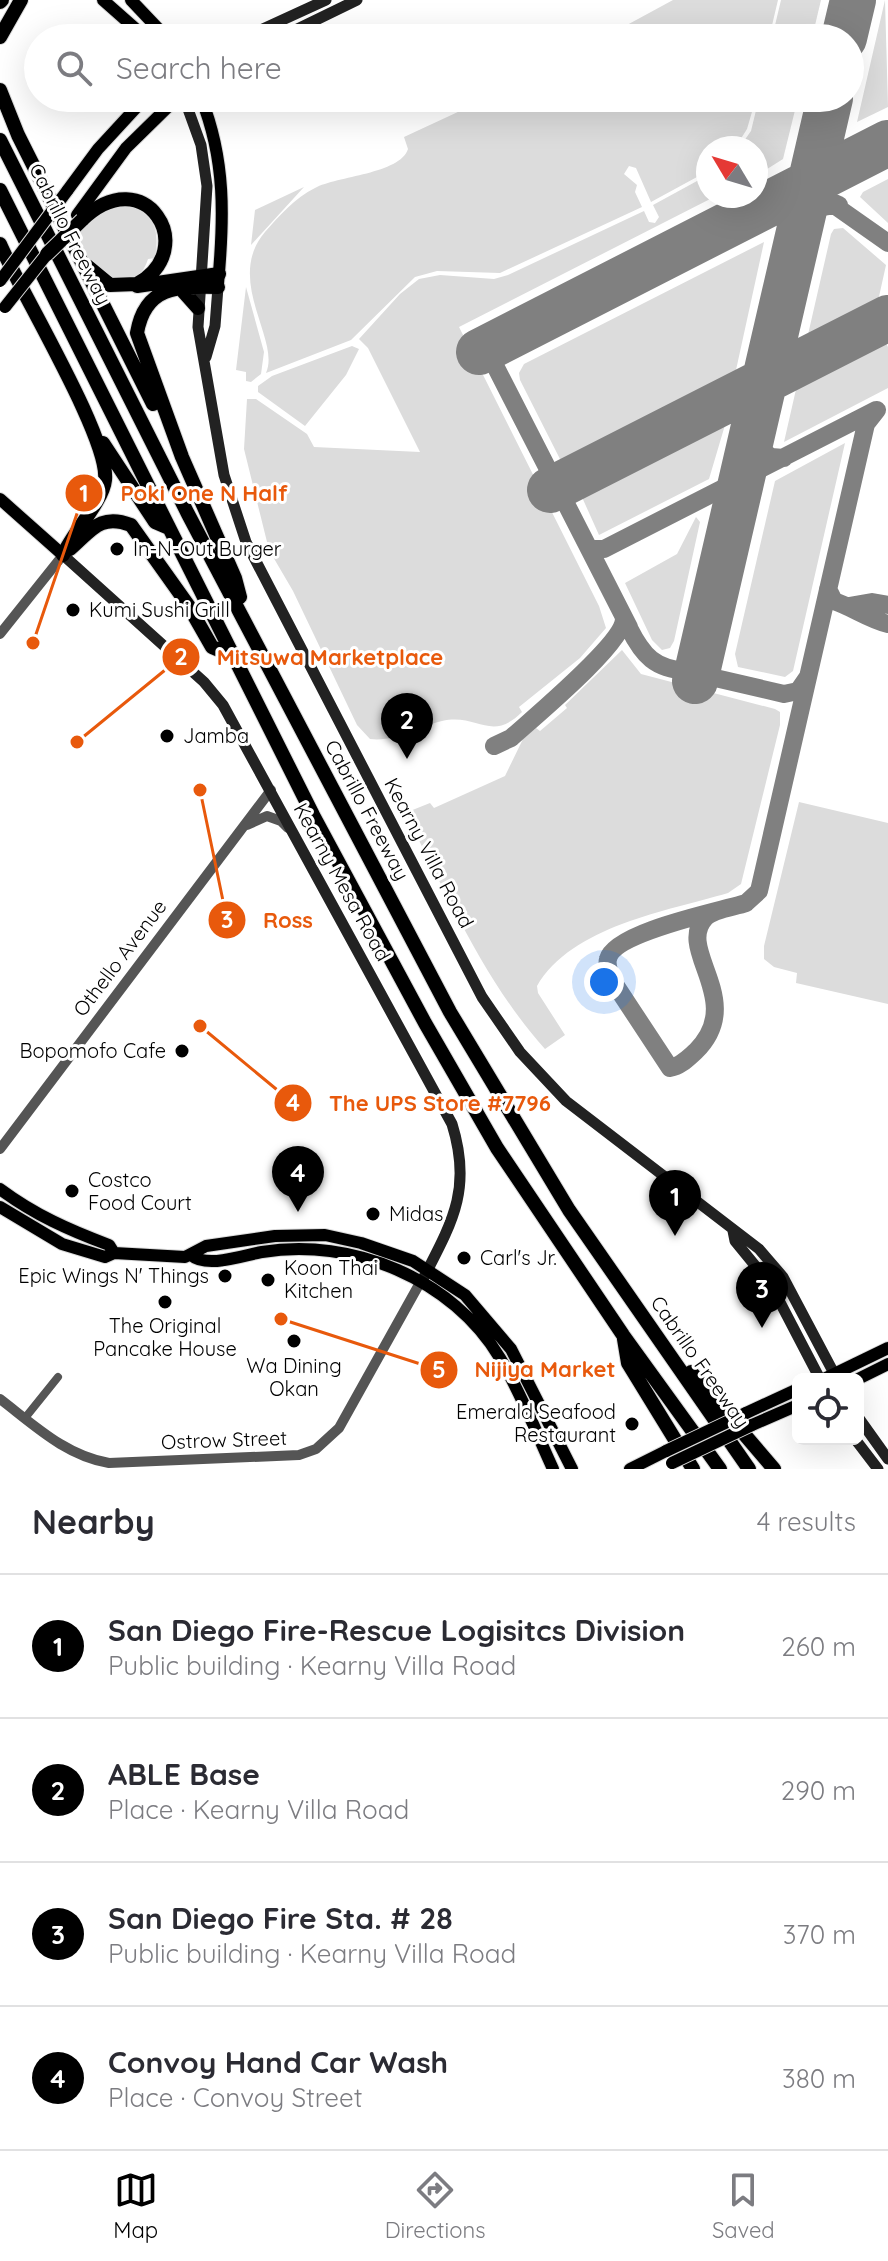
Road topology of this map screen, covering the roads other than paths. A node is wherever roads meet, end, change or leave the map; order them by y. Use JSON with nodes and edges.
{"nodes":[{"id":1,"x":21,"y":0,"type":"edge"},
{"id":2,"x":103,"y":0,"type":"edge"},
{"id":3,"x":131,"y":0,"type":"edge"},
{"id":4,"x":326,"y":0,"type":"edge"},
{"id":5,"x":357,"y":0,"type":"edge"},
{"id":6,"x":307,"y":9,"type":"junction"},
{"id":7,"x":130,"y":24,"type":"edge"},
{"id":8,"x":154,"y":24,"type":"edge"},
{"id":9,"x":274,"y":24,"type":"edge"},
{"id":10,"x":296,"y":24,"type":"edge"},
{"id":11,"x":307,"y":24,"type":"edge"},
{"id":12,"x":0,"y":37,"type":"edge"},
{"id":13,"x":0,"y":90,"type":"edge"},
{"id":14,"x":0,"y":104,"type":"edge"},
{"id":15,"x":132,"y":112,"type":"edge"},
{"id":16,"x":163,"y":112,"type":"edge"},
{"id":17,"x":189,"y":112,"type":"edge"},
{"id":18,"x":205,"y":112,"type":"edge"},
{"id":19,"x":18,"y":135,"type":"junction"},
{"id":20,"x":0,"y":140,"type":"edge"},
{"id":21,"x":0,"y":190,"type":"edge"},
{"id":22,"x":80,"y":217,"type":"junction"},
{"id":23,"x":0,"y":244,"type":"edge"},
{"id":24,"x":0,"y":252,"type":"edge"},
{"id":25,"x":47,"y":254,"type":"joint"},
{"id":26,"x":80,"y":259,"type":"junction"},
{"id":27,"x":11,"y":269,"type":"junction"},
{"id":28,"x":0,"y":281,"type":"edge"},
{"id":29,"x":219,"y":281,"type":"junction"},
{"id":30,"x":200,"y":282,"type":"junction"},
{"id":31,"x":133,"y":286,"type":"junction"},
{"id":32,"x":181,"y":289,"type":"junction"},
{"id":33,"x":198,"y":308,"type":"junction"},
{"id":34,"x":2,"y":310,"type":"edge"},
{"id":35,"x":205,"y":361,"type":"junction"},
{"id":36,"x":75,"y":394,"type":"junction"},
{"id":37,"x":182,"y":457,"type":"junction"},
{"id":38,"x":0,"y":499,"type":"edge"},
{"id":39,"x":169,"y":528,"type":"junction"},
{"id":40,"x":63,"y":555,"type":"junction"},
{"id":41,"x":246,"y":621,"type":"junction"},
{"id":42,"x":0,"y":634,"type":"edge"},
{"id":43,"x":233,"y":656,"type":"junction"},
{"id":44,"x":271,"y":790,"type":"junction"},
{"id":45,"x":234,"y":837,"type":"junction"},
{"id":46,"x":296,"y":838,"type":"junction"},
{"id":47,"x":0,"y":1149,"type":"edge"},
{"id":48,"x":0,"y":1189,"type":"edge"},
{"id":49,"x":0,"y":1207,"type":"edge"},
{"id":50,"x":39,"y":1231,"type":"junction"},
{"id":51,"x":93,"y":1239,"type":"junction"},
{"id":52,"x":114,"y":1253,"type":"junction"},
{"id":53,"x":191,"y":1255,"type":"junction"},
{"id":54,"x":428,"y":1269,"type":"junction"},
{"id":55,"x":421,"y":1281,"type":"junction"},
{"id":56,"x":623,"y":1335,"type":"junction"},
{"id":57,"x":888,"y":1348,"type":"edge"},
{"id":58,"x":672,"y":1358,"type":"junction"},
{"id":59,"x":888,"y":1364,"type":"edge"},
{"id":60,"x":827,"y":1373,"type":"edge"},
{"id":61,"x":839,"y":1373,"type":"edge"},
{"id":62,"x":864,"y":1376,"type":"edge"},
{"id":63,"x":58,"y":1377,"type":"dead end"},
{"id":64,"x":792,"y":1392,"type":"edge"},
{"id":65,"x":0,"y":1399,"type":"edge"},
{"id":66,"x":792,"y":1408,"type":"edge"},
{"id":67,"x":25,"y":1418,"type":"junction"},
{"id":68,"x":864,"y":1425,"type":"edge"},
{"id":69,"x":860,"y":1445,"type":"edge"},
{"id":70,"x":888,"y":1459,"type":"edge"},
{"id":71,"x":666,"y":1466,"type":"edge"},
{"id":72,"x":553,"y":1469,"type":"edge"},
{"id":73,"x":572,"y":1469,"type":"edge"},
{"id":74,"x":630,"y":1469,"type":"edge"},
{"id":75,"x":693,"y":1469,"type":"edge"},
{"id":76,"x":720,"y":1469,"type":"edge"},
{"id":77,"x":749,"y":1469,"type":"edge"},
{"id":78,"x":774,"y":1469,"type":"edge"},
{"id":79,"x":878,"y":1469,"type":"edge"}],
"edges":[{"from":1,"to":12,"type":"highway"},
{"from":2,"to":7,"type":"main road"},
{"from":3,"to":8,"type":"main road"},
{"from":4,"to":6,"type":"main road"},
{"from":5,"to":11,"type":"main road"},
{"from":6,"to":9,"type":"main road"},
{"from":6,"to":10,"type":"main road"},
{"from":13,"to":19,"type":"highway"},
{"from":14,"to":19,"type":"highway"},
{"from":15,"to":28,"type":"main road","bridge":true},
{"from":16,"to":22,"type":"main road"},
{"from":17,"to":30,"type":"main road","name":"Kearny Villa Road"},
{"from":18,"to":29,"type":"main road","name":"Kearny Villa Road"},
{"from":19,"to":26,"type":"highway"},
{"from":20,"to":41,"type":"highway","name":"Cabrillo Freeway"},
{"from":21,"to":39,"type":"highway","name":"Cabrillo Freeway"},
{"from":22,"to":25,"type":"highway","bridge":true},
{"from":22,"to":31,"type":"highway"},
{"from":23,"to":27,"type":"highway"},
{"from":24,"to":27,"type":"highway"},
{"from":25,"to":34,"type":"main road","bridge":true},
{"from":26,"to":31,"type":"highway"},
{"from":26,"to":37,"type":"highway"},
{"from":27,"to":36,"type":"highway"},
{"from":29,"to":30,"type":"highway"},
{"from":29,"to":35,"type":"main road","name":"Kearny Villa Road"},
{"from":30,"to":31,"type":"highway"},
{"from":30,"to":32,"type":"highway"},
{"from":30,"to":33,"type":"main road","name":"Kearny Villa Road"},
{"from":32,"to":33,"type":"highway"},
{"from":32,"to":37,"type":"highway"},
{"from":33,"to":35,"type":"main road","name":"Kearny Villa Road"},
{"from":35,"to":60,"type":"main road","name":"Kearny Villa Road"},
{"from":36,"to":39,"type":"highway"},
{"from":36,"to":40,"type":"highway"},
{"from":37,"to":41,"type":"highway"},
{"from":38,"to":40,"type":"main road"},
{"from":39,"to":43,"type":"highway","name":"Cabrillo Freeway"},
{"from":40,"to":42,"type":"street"},
{"from":40,"to":43,"type":"highway"},
{"from":40,"to":44,"type":"main road","name":"Kearny Mesa Road"},
{"from":41,"to":58,"type":"highway","name":"Cabrillo Freeway"},
{"from":43,"to":56,"type":"highway","name":"Cabrillo Freeway"},
{"from":44,"to":45,"type":"street","name":"Othello Avenue"},
{"from":44,"to":46,"type":"main road","name":"Kearny Mesa Road"},
{"from":45,"to":46,"type":"street"},
{"from":45,"to":47,"type":"street","name":"Othello Avenue"},
{"from":46,"to":54,"type":"main road","name":"Kearny Mesa Road"},
{"from":48,"to":51,"type":"main road"},
{"from":49,"to":50,"type":"main road"},
{"from":50,"to":51,"type":"main road"},
{"from":50,"to":52,"type":"main road"},
{"from":51,"to":52,"type":"main road"},
{"from":52,"to":53,"type":"main road"},
{"from":53,"to":54,"type":"main road"},
{"from":53,"to":55,"type":"main road"},
{"from":54,"to":55,"type":"main road","name":"Kearny Mesa Road"},
{"from":54,"to":73,"type":"main road"},
{"from":55,"to":67,"type":"street","name":"Ostrow Street"},
{"from":55,"to":72,"type":"main road"},
{"from":56,"to":75,"type":"highway"},
{"from":56,"to":76,"type":"highway","name":"Cabrillo Freeway"},
{"from":57,"to":61,"type":"main road"},
{"from":58,"to":77,"type":"highway","name":"Cabrillo Freeway"},
{"from":58,"to":78,"type":"highway"},
{"from":59,"to":62,"type":"main road"},
{"from":63,"to":67,"type":"street"},
{"from":64,"to":74,"type":"main road","bridge":true},
{"from":65,"to":67,"type":"street","name":"Ostrow Street"},
{"from":66,"to":71,"type":"main road","bridge":true},
{"from":68,"to":70,"type":"main road"},
{"from":69,"to":79,"type":"main road"}]}
